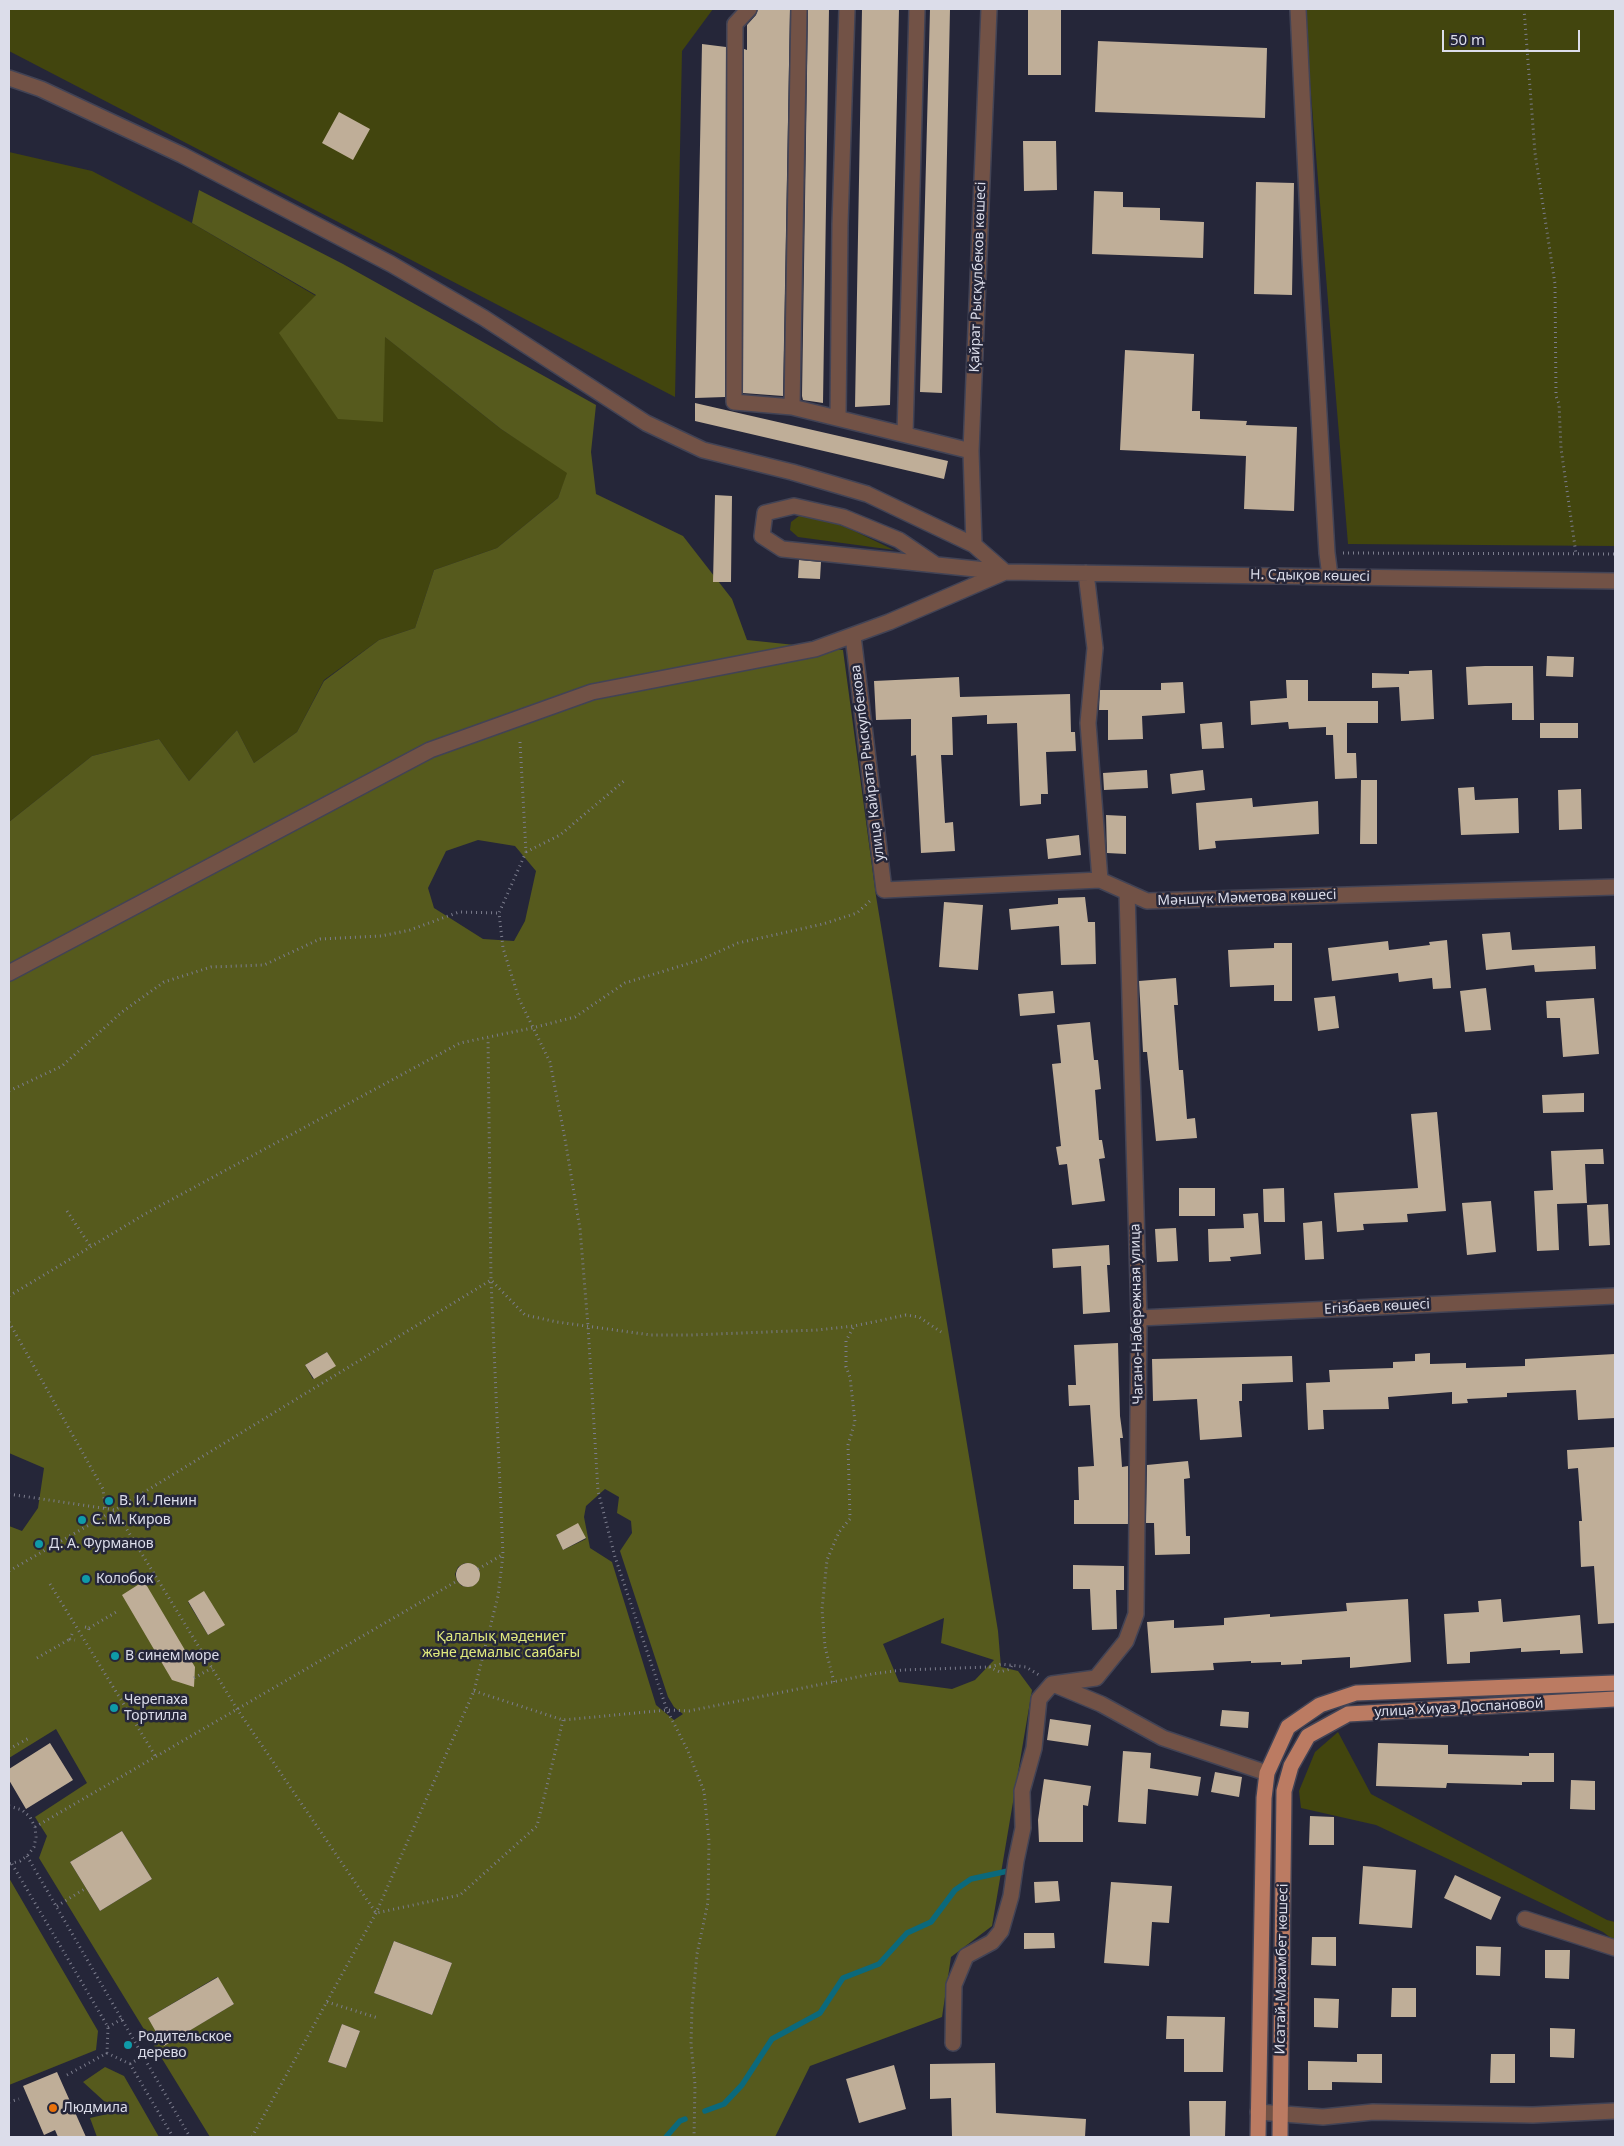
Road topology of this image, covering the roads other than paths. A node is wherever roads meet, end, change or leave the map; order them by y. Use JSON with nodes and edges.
{"nodes":[{"id":1,"x":749,"y":9,"type":"edge"},
{"id":2,"x":799,"y":9,"type":"edge"},
{"id":3,"x":847,"y":9,"type":"edge"},
{"id":4,"x":917,"y":9,"type":"edge"},
{"id":5,"x":989,"y":9,"type":"edge"},
{"id":6,"x":1298,"y":9,"type":"edge"},
{"id":7,"x":9,"y":78,"type":"edge"},
{"id":8,"x":792,"y":407,"type":"junction"},
{"id":9,"x":838,"y":418,"type":"junction"},
{"id":10,"x":905,"y":434,"type":"junction"},
{"id":11,"x":971,"y":450,"type":"junction"},
{"id":12,"x":974,"y":545,"type":"junction"},
{"id":13,"x":936,"y":565,"type":"junction"},
{"id":14,"x":1005,"y":572,"type":"junction"},
{"id":15,"x":1086,"y":573,"type":"junction"},
{"id":16,"x":1330,"y":576,"type":"junction"},
{"id":17,"x":1615,"y":580,"type":"edge"},
{"id":18,"x":853,"y":636,"type":"junction"},
{"id":19,"x":1100,"y":880,"type":"junction"},
{"id":20,"x":1615,"y":887,"type":"edge"},
{"id":21,"x":884,"y":890,"type":"joint"},
{"id":22,"x":1127,"y":892,"type":"junction"},
{"id":23,"x":9,"y":973,"type":"edge"},
{"id":24,"x":1615,"y":1296,"type":"edge"},
{"id":25,"x":1139,"y":1318,"type":"junction"},
{"id":26,"x":1615,"y":1683,"type":"edge"},
{"id":27,"x":1052,"y":1684,"type":"junction"},
{"id":28,"x":1615,"y":1699,"type":"edge"},
{"id":29,"x":1308,"y":1736,"type":"joint"},
{"id":30,"x":1267,"y":1773,"type":"junction"},
{"id":31,"x":1525,"y":1919,"type":"dead end"},
{"id":32,"x":1615,"y":1948,"type":"edge"},
{"id":33,"x":953,"y":2043,"type":"dead end"},
{"id":34,"x":1615,"y":2111,"type":"edge"},
{"id":35,"x":1258,"y":2112,"type":"junction"},
{"id":36,"x":1280,"y":2112,"type":"junction"},
{"id":37,"x":1258,"y":2137,"type":"edge"},
{"id":38,"x":1280,"y":2137,"type":"edge"}],
"edges":[{"from":1,"to":8,"type":"street"},
{"from":2,"to":8,"type":"street"},
{"from":3,"to":9,"type":"street"},
{"from":4,"to":10,"type":"street"},
{"from":5,"to":11,"type":"street","name":"Қайрат Рысқұлбеков көшесі"},
{"from":6,"to":16,"type":"street"},
{"from":7,"to":12,"type":"street"},
{"from":8,"to":9,"type":"street"},
{"from":9,"to":10,"type":"street"},
{"from":10,"to":11,"type":"street"},
{"from":11,"to":12,"type":"street","name":"Қайрат Рысқұлбеков көшесі"},
{"from":12,"to":14,"type":"street"},
{"from":13,"to":13,"type":"street","name":"Н. Сдықов көшесі"},
{"from":13,"to":14,"type":"street","name":"Н. Сдықов көшесі"},
{"from":14,"to":15,"type":"street","name":"Н. Сдықов көшесі"},
{"from":14,"to":18,"type":"street"},
{"from":15,"to":16,"type":"street","name":"Н. Сдықов көшесі"},
{"from":15,"to":19,"type":"street"},
{"from":16,"to":17,"type":"street","name":"Н. Сдықов көшесі"},
{"from":18,"to":21,"type":"street","name":"улица Кайрата Рыскулбекова"},
{"from":18,"to":23,"type":"street"},
{"from":19,"to":21,"type":"street","name":"Мәншүк Мәметова көшесі"},
{"from":19,"to":22,"type":"street","name":"Мәншүк Мәметова көшесі"},
{"from":20,"to":22,"type":"street","name":"Мәншүк Мәметова көшесі"},
{"from":22,"to":25,"type":"street","name":"Чагано-Набережная улица"},
{"from":24,"to":25,"type":"street","name":"Егізбаев көшесі"},
{"from":25,"to":27,"type":"street","name":"Чагано-Набережная улица"},
{"from":26,"to":30,"type":"main road","name":"улица Хиуаз Доспановой"},
{"from":27,"to":30,"type":"street"},
{"from":27,"to":33,"type":"street"},
{"from":28,"to":29,"type":"main road","name":"улица Хиуаз Доспановой"},
{"from":29,"to":36,"type":"main road","name":"Исатай-Махамбет көшесі"},
{"from":30,"to":35,"type":"main road","name":"улица Хиуаз Доспановой"},
{"from":31,"to":32,"type":"street"},
{"from":34,"to":36,"type":"street"},
{"from":35,"to":36,"type":"street"},
{"from":35,"to":37,"type":"main road","name":"улица Хиуаз Доспановой"},
{"from":36,"to":38,"type":"main road","name":"Исатай-Махамбет көшесі"}]}
